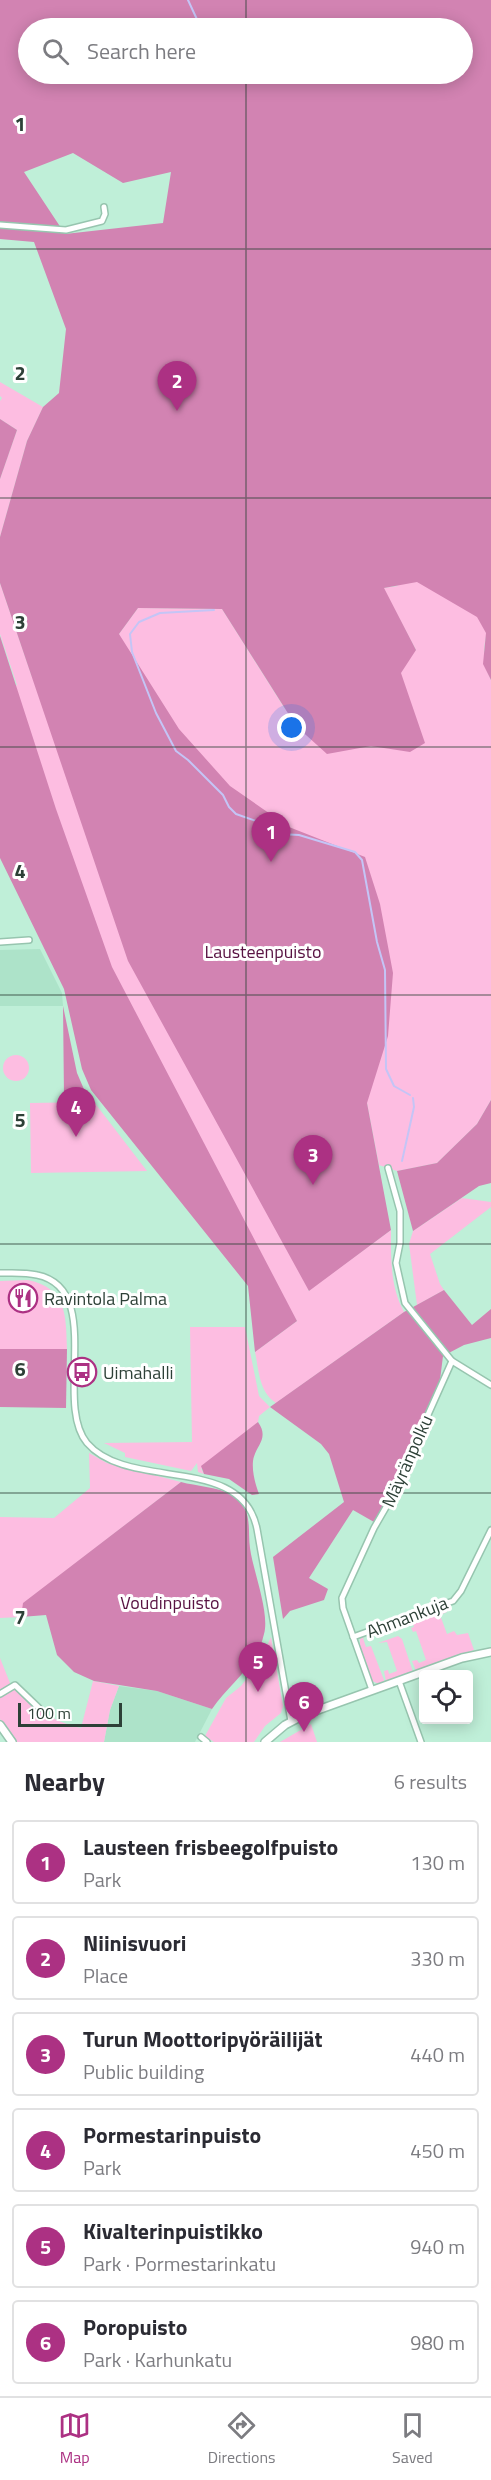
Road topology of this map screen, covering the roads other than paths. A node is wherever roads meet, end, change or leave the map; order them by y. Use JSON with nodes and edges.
{"nodes":[{"id":1,"x":104,"y":207,"type":"dead end"},
{"id":2,"x":0,"y":225,"type":"edge"},
{"id":3,"x":29,"y":940,"type":"dead end"},
{"id":4,"x":0,"y":942,"type":"edge"},
{"id":5,"x":388,"y":1168,"type":"dead end"},
{"id":6,"x":0,"y":1273,"type":"edge"},
{"id":7,"x":452,"y":1361,"type":"junction"},
{"id":8,"x":491,"y":1385,"type":"edge"},
{"id":9,"x":491,"y":1530,"type":"edge"},
{"id":10,"x":353,"y":1637,"type":"junction"},
{"id":11,"x":491,"y":1652,"type":"edge"},
{"id":12,"x":399,"y":1681,"type":"junction"},
{"id":13,"x":372,"y":1690,"type":"junction"},
{"id":14,"x":0,"y":1694,"type":"edge"},
{"id":15,"x":39,"y":1708,"type":"dead end"},
{"id":16,"x":291,"y":1721,"type":"junction"},
{"id":17,"x":0,"y":1725,"type":"edge"},
{"id":18,"x":201,"y":1737,"type":"dead end"},
{"id":19,"x":12,"y":1742,"type":"edge"},
{"id":20,"x":207,"y":1742,"type":"edge"},
{"id":21,"x":265,"y":1742,"type":"edge"},
{"id":22,"x":421,"y":1742,"type":"edge"}],
"edges":[{"from":1,"to":2,"type":"street"},
{"from":3,"to":4,"type":"street"},
{"from":5,"to":7,"type":"street"},
{"from":6,"to":16,"type":"street"},
{"from":7,"to":8,"type":"street"},
{"from":7,"to":10,"type":"street","name":"Mäyränpolku"},
{"from":9,"to":10,"type":"street","name":"Ahmankuja"},
{"from":10,"to":13,"type":"street","name":"Mäyränpolku"},
{"from":11,"to":12,"type":"street"},
{"from":12,"to":13,"type":"street"},
{"from":12,"to":22,"type":"street"},
{"from":13,"to":16,"type":"street"},
{"from":14,"to":15,"type":"street"},
{"from":16,"to":21,"type":"street"},
{"from":17,"to":19,"type":"street"},
{"from":18,"to":20,"type":"street"}]}
